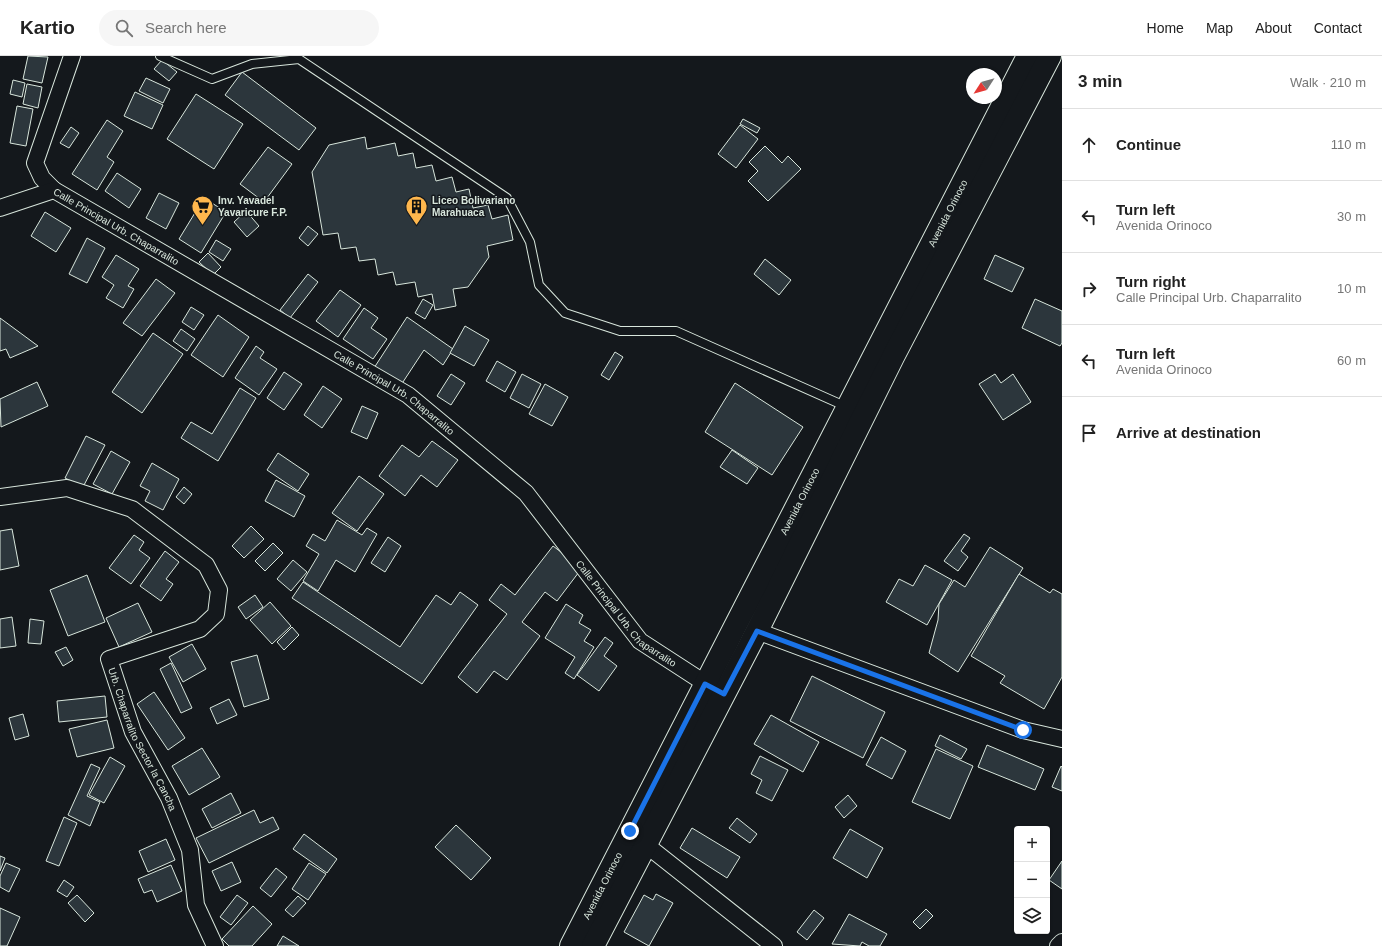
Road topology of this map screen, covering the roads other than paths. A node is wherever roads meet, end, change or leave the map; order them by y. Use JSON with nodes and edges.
{"nodes":[{"id":1,"x":72,"y":56,"type":"edge"},
{"id":2,"x":160,"y":56,"type":"edge"},
{"id":3,"x":1028,"y":56,"type":"edge"},
{"id":4,"x":1050,"y":56,"type":"edge"},
{"id":5,"x":54,"y":190,"type":"junction"},
{"id":6,"x":0,"y":208,"type":"edge"},
{"id":7,"x":847,"y":407,"type":"junction"},
{"id":8,"x":0,"y":497,"type":"edge"},
{"id":9,"x":757,"y":631,"type":"junction"},
{"id":10,"x":705,"y":684,"type":"junction"},
{"id":11,"x":724,"y":694,"type":"junction"},
{"id":12,"x":1062,"y":739,"type":"edge"},
{"id":13,"x":645,"y":844,"type":"junction"},
{"id":14,"x":1062,"y":942,"type":"edge"},
{"id":15,"x":215,"y":946,"type":"edge"},
{"id":16,"x":571,"y":946,"type":"edge"},
{"id":17,"x":593,"y":946,"type":"edge"},
{"id":18,"x":774,"y":946,"type":"edge"},
{"id":19,"x":1058,"y":946,"type":"edge"}],
"edges":[{"from":1,"to":5,"type":"street"},
{"from":2,"to":7,"type":"lane"},
{"from":3,"to":7,"type":"street","name":"Avenida Orinoco"},
{"from":4,"to":9,"type":"street","name":"Avenida Orinoco"},
{"from":5,"to":6,"type":"street","name":"Calle Principal Urb. Chaparralito"},
{"from":5,"to":10,"type":"street","name":"Calle Principal Urb. Chaparralito"},
{"from":7,"to":10,"type":"street","name":"Avenida Orinoco"},
{"from":8,"to":15,"type":"street","name":"Urb. Chaparralito Sector la Cancha"},
{"from":9,"to":11,"type":"street","name":"Avenida Orinoco"},
{"from":9,"to":12,"type":"street"},
{"from":10,"to":11,"type":"street","name":"Calle Principal Urb. Chaparralito"},
{"from":10,"to":16,"type":"street","name":"Avenida Orinoco"},
{"from":11,"to":13,"type":"street","name":"Avenida Orinoco"},
{"from":13,"to":17,"type":"street","name":"Avenida Orinoco"},
{"from":13,"to":18,"type":"street"},
{"from":14,"to":19,"type":"street"}]}
